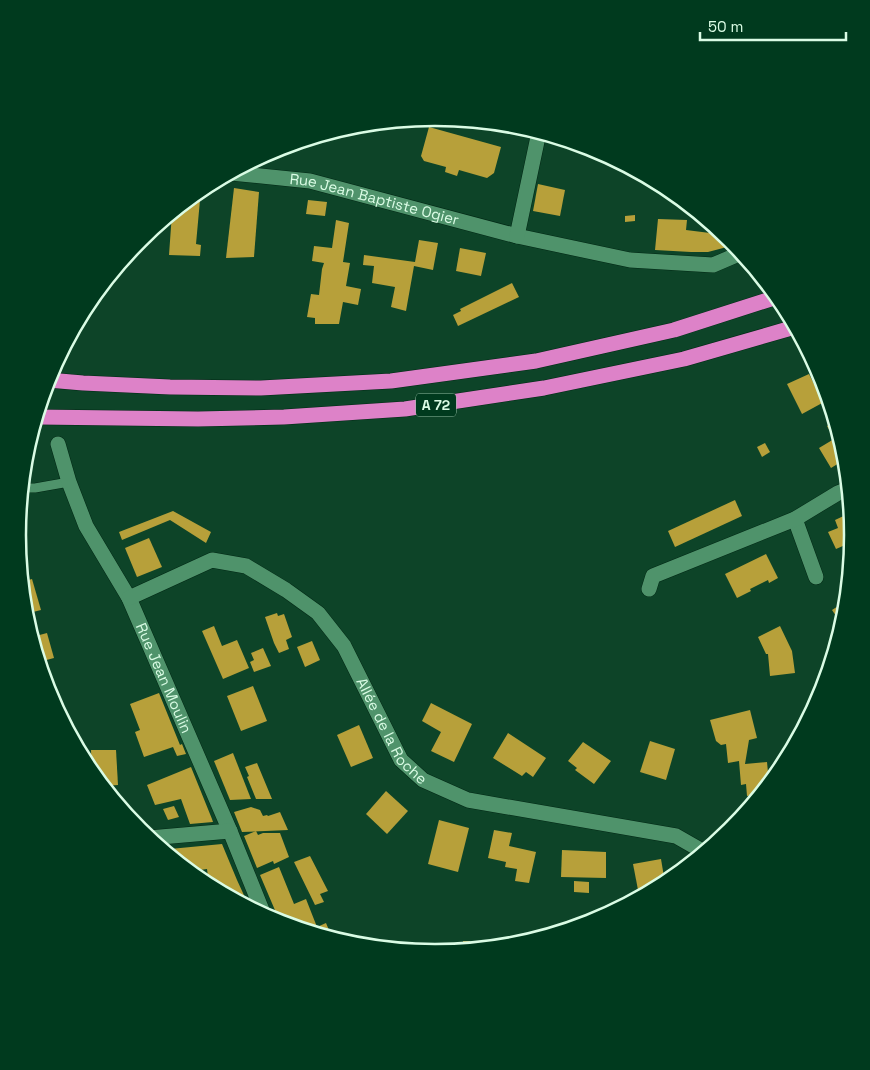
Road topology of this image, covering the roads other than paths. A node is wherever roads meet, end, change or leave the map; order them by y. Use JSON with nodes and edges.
{"nodes":[{"id":1,"x":537,"y":139,"type":"edge"},
{"id":2,"x":243,"y":174,"type":"edge"},
{"id":3,"x":517,"y":236,"type":"junction"},
{"id":4,"x":734,"y":256,"type":"edge"},
{"id":5,"x":769,"y":300,"type":"edge"},
{"id":6,"x":788,"y":329,"type":"edge"},
{"id":7,"x":56,"y":381,"type":"edge"},
{"id":8,"x":44,"y":417,"type":"edge"},
{"id":9,"x":58,"y":444,"type":"dead end"},
{"id":10,"x":69,"y":482,"type":"junction"},
{"id":11,"x":29,"y":488,"type":"edge"},
{"id":12,"x":841,"y":492,"type":"edge"},
{"id":13,"x":795,"y":519,"type":"junction"},
{"id":14,"x":816,"y":577,"type":"dead end"},
{"id":15,"x":649,"y":590,"type":"dead end"},
{"id":16,"x":129,"y":598,"type":"junction"},
{"id":17,"x":230,"y":832,"type":"junction"},
{"id":18,"x":160,"y":837,"type":"edge"},
{"id":19,"x":697,"y":848,"type":"edge"},
{"id":20,"x":260,"y":905,"type":"edge"}],
"edges":[{"from":1,"to":3,"type":"street"},
{"from":2,"to":3,"type":"street","name":"Rue Jean Baptiste Ogier"},
{"from":3,"to":4,"type":"street","name":"Rue Jean Baptiste Ogier"},
{"from":5,"to":7,"type":"highway","number":"A 72"},
{"from":6,"to":8,"type":"highway","number":"A 72"},
{"from":9,"to":10,"type":"street","name":"Rue Jean Moulin"},
{"from":10,"to":11,"type":"lane"},
{"from":10,"to":16,"type":"street","name":"Rue Jean Moulin"},
{"from":12,"to":13,"type":"street"},
{"from":13,"to":14,"type":"street"},
{"from":13,"to":15,"type":"street"},
{"from":16,"to":17,"type":"street","name":"Rue Jean Moulin"},
{"from":16,"to":19,"type":"street","name":"Allée de la Roche"},
{"from":17,"to":18,"type":"street"},
{"from":17,"to":20,"type":"street","name":"Rue Jean Moulin"}]}
